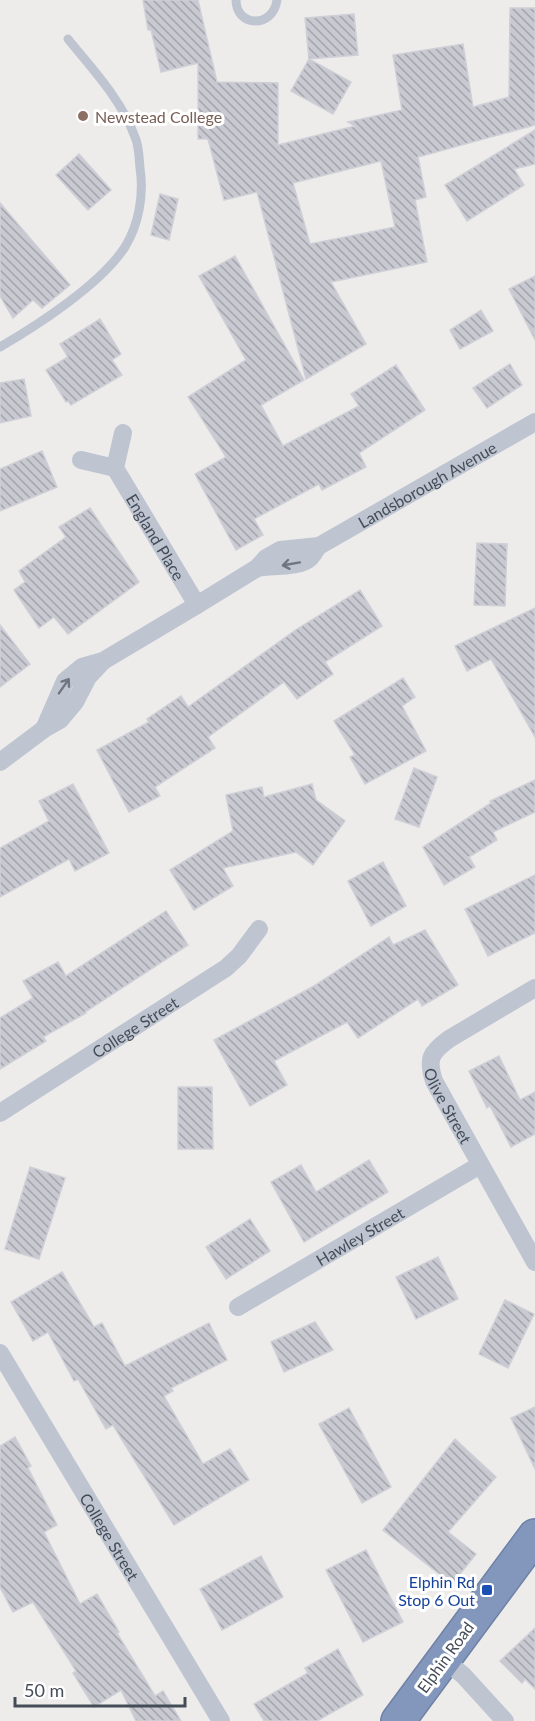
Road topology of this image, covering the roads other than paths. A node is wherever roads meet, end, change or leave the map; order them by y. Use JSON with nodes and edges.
{"nodes":[{"id":1,"x":236,"y":0,"type":"edge"},
{"id":2,"x":276,"y":0,"type":"edge"},
{"id":3,"x":68,"y":39,"type":"dead end"},
{"id":4,"x":0,"y":346,"type":"edge"},
{"id":5,"x":535,"y":422,"type":"edge"},
{"id":6,"x":123,"y":433,"type":"dead end"},
{"id":7,"x":81,"y":460,"type":"dead end"},
{"id":8,"x":115,"y":468,"type":"junction"},
{"id":9,"x":197,"y":605,"type":"junction"},
{"id":10,"x":1,"y":760,"type":"edge"},
{"id":11,"x":259,"y":929,"type":"dead end"},
{"id":12,"x":535,"y":988,"type":"edge"},
{"id":13,"x":0,"y":1113,"type":"edge"},
{"id":14,"x":480,"y":1165,"type":"junction"},
{"id":15,"x":535,"y":1262,"type":"edge"},
{"id":16,"x":238,"y":1307,"type":"dead end"},
{"id":17,"x":0,"y":1353,"type":"edge"},
{"id":18,"x":535,"y":1536,"type":"edge"},
{"id":19,"x":444,"y":1660,"type":"junction"},
{"id":20,"x":221,"y":1721,"type":"edge"},
{"id":21,"x":398,"y":1721,"type":"edge"},
{"id":22,"x":505,"y":1721,"type":"edge"}],
"edges":[{"from":1,"to":2,"type":"lane"},
{"from":3,"to":4,"type":"lane"},
{"from":5,"to":9,"type":"street","name":"Landsborough Avenue"},
{"from":6,"to":8,"type":"street"},
{"from":7,"to":8,"type":"street"},
{"from":8,"to":9,"type":"street","name":"England Place"},
{"from":9,"to":10,"type":"street","name":"Landsborough Avenue"},
{"from":11,"to":13,"type":"street","name":"College Street"},
{"from":12,"to":14,"type":"street","name":"Olive Street"},
{"from":14,"to":15,"type":"street","name":"Olive Street"},
{"from":14,"to":16,"type":"street","name":"Hawley Street"},
{"from":17,"to":20,"type":"street","name":"College Street"},
{"from":18,"to":19,"type":"highway","name":"Elphin Road"},
{"from":19,"to":21,"type":"highway","name":"Elphin Road"},
{"from":19,"to":22,"type":"street"}]}
